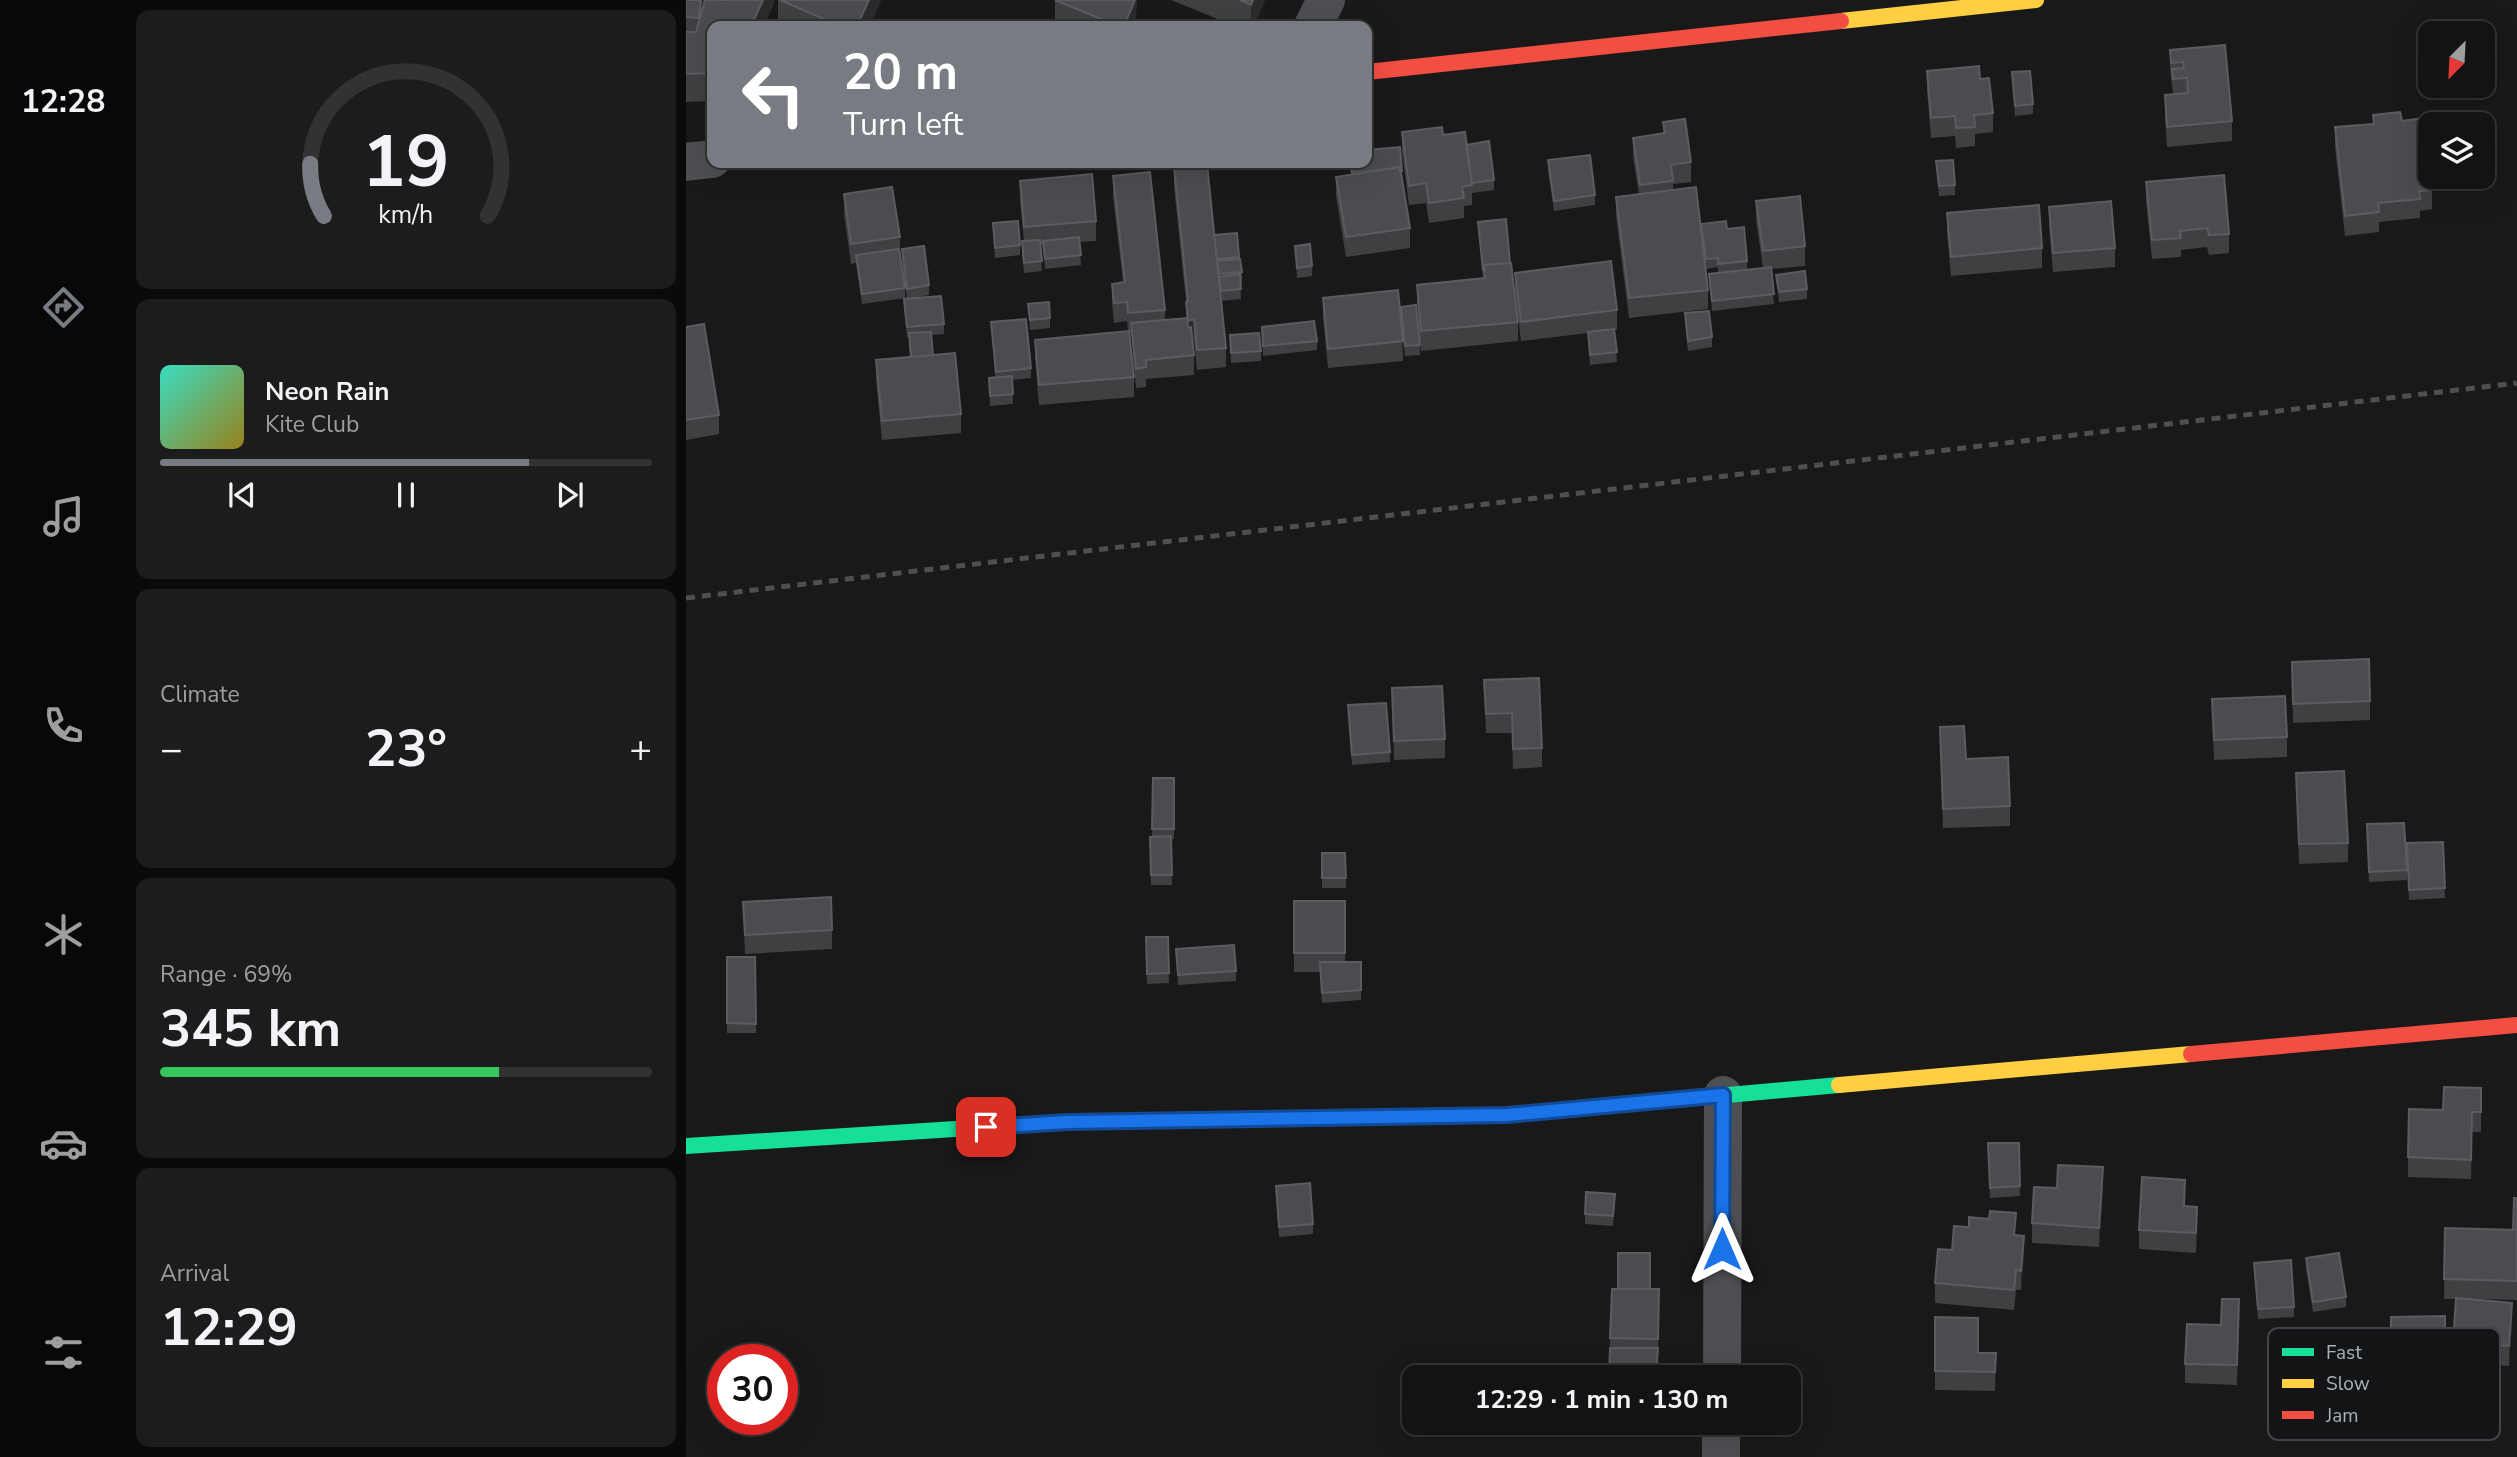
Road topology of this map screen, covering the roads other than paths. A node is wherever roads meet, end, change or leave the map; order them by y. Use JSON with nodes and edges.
{"nodes":[{"id":1,"x":1326,"y":0,"type":"edge"},
{"id":2,"x":2036,"y":0,"type":"edge"},
{"id":3,"x":1315,"y":21,"type":"edge"},
{"id":4,"x":1372,"y":71,"type":"edge"},
{"id":5,"x":707,"y":160,"type":"edge"},
{"id":6,"x":686,"y":162,"type":"edge"},
{"id":7,"x":2517,"y":1025,"type":"edge"},
{"id":8,"x":1723,"y":1095,"type":"junction"},
{"id":9,"x":686,"y":1146,"type":"edge"},
{"id":10,"x":1722,"y":1365,"type":"edge"},
{"id":11,"x":1721,"y":1435,"type":"edge"},
{"id":12,"x":1721,"y":1457,"type":"edge"}],
"edges":[{"from":1,"to":3,"type":"street"},
{"from":2,"to":4,"type":"street"},
{"from":5,"to":6,"type":"street"},
{"from":7,"to":8,"type":"street"},
{"from":8,"to":9,"type":"street"},
{"from":8,"to":10,"type":"street"},
{"from":11,"to":12,"type":"street"}]}
